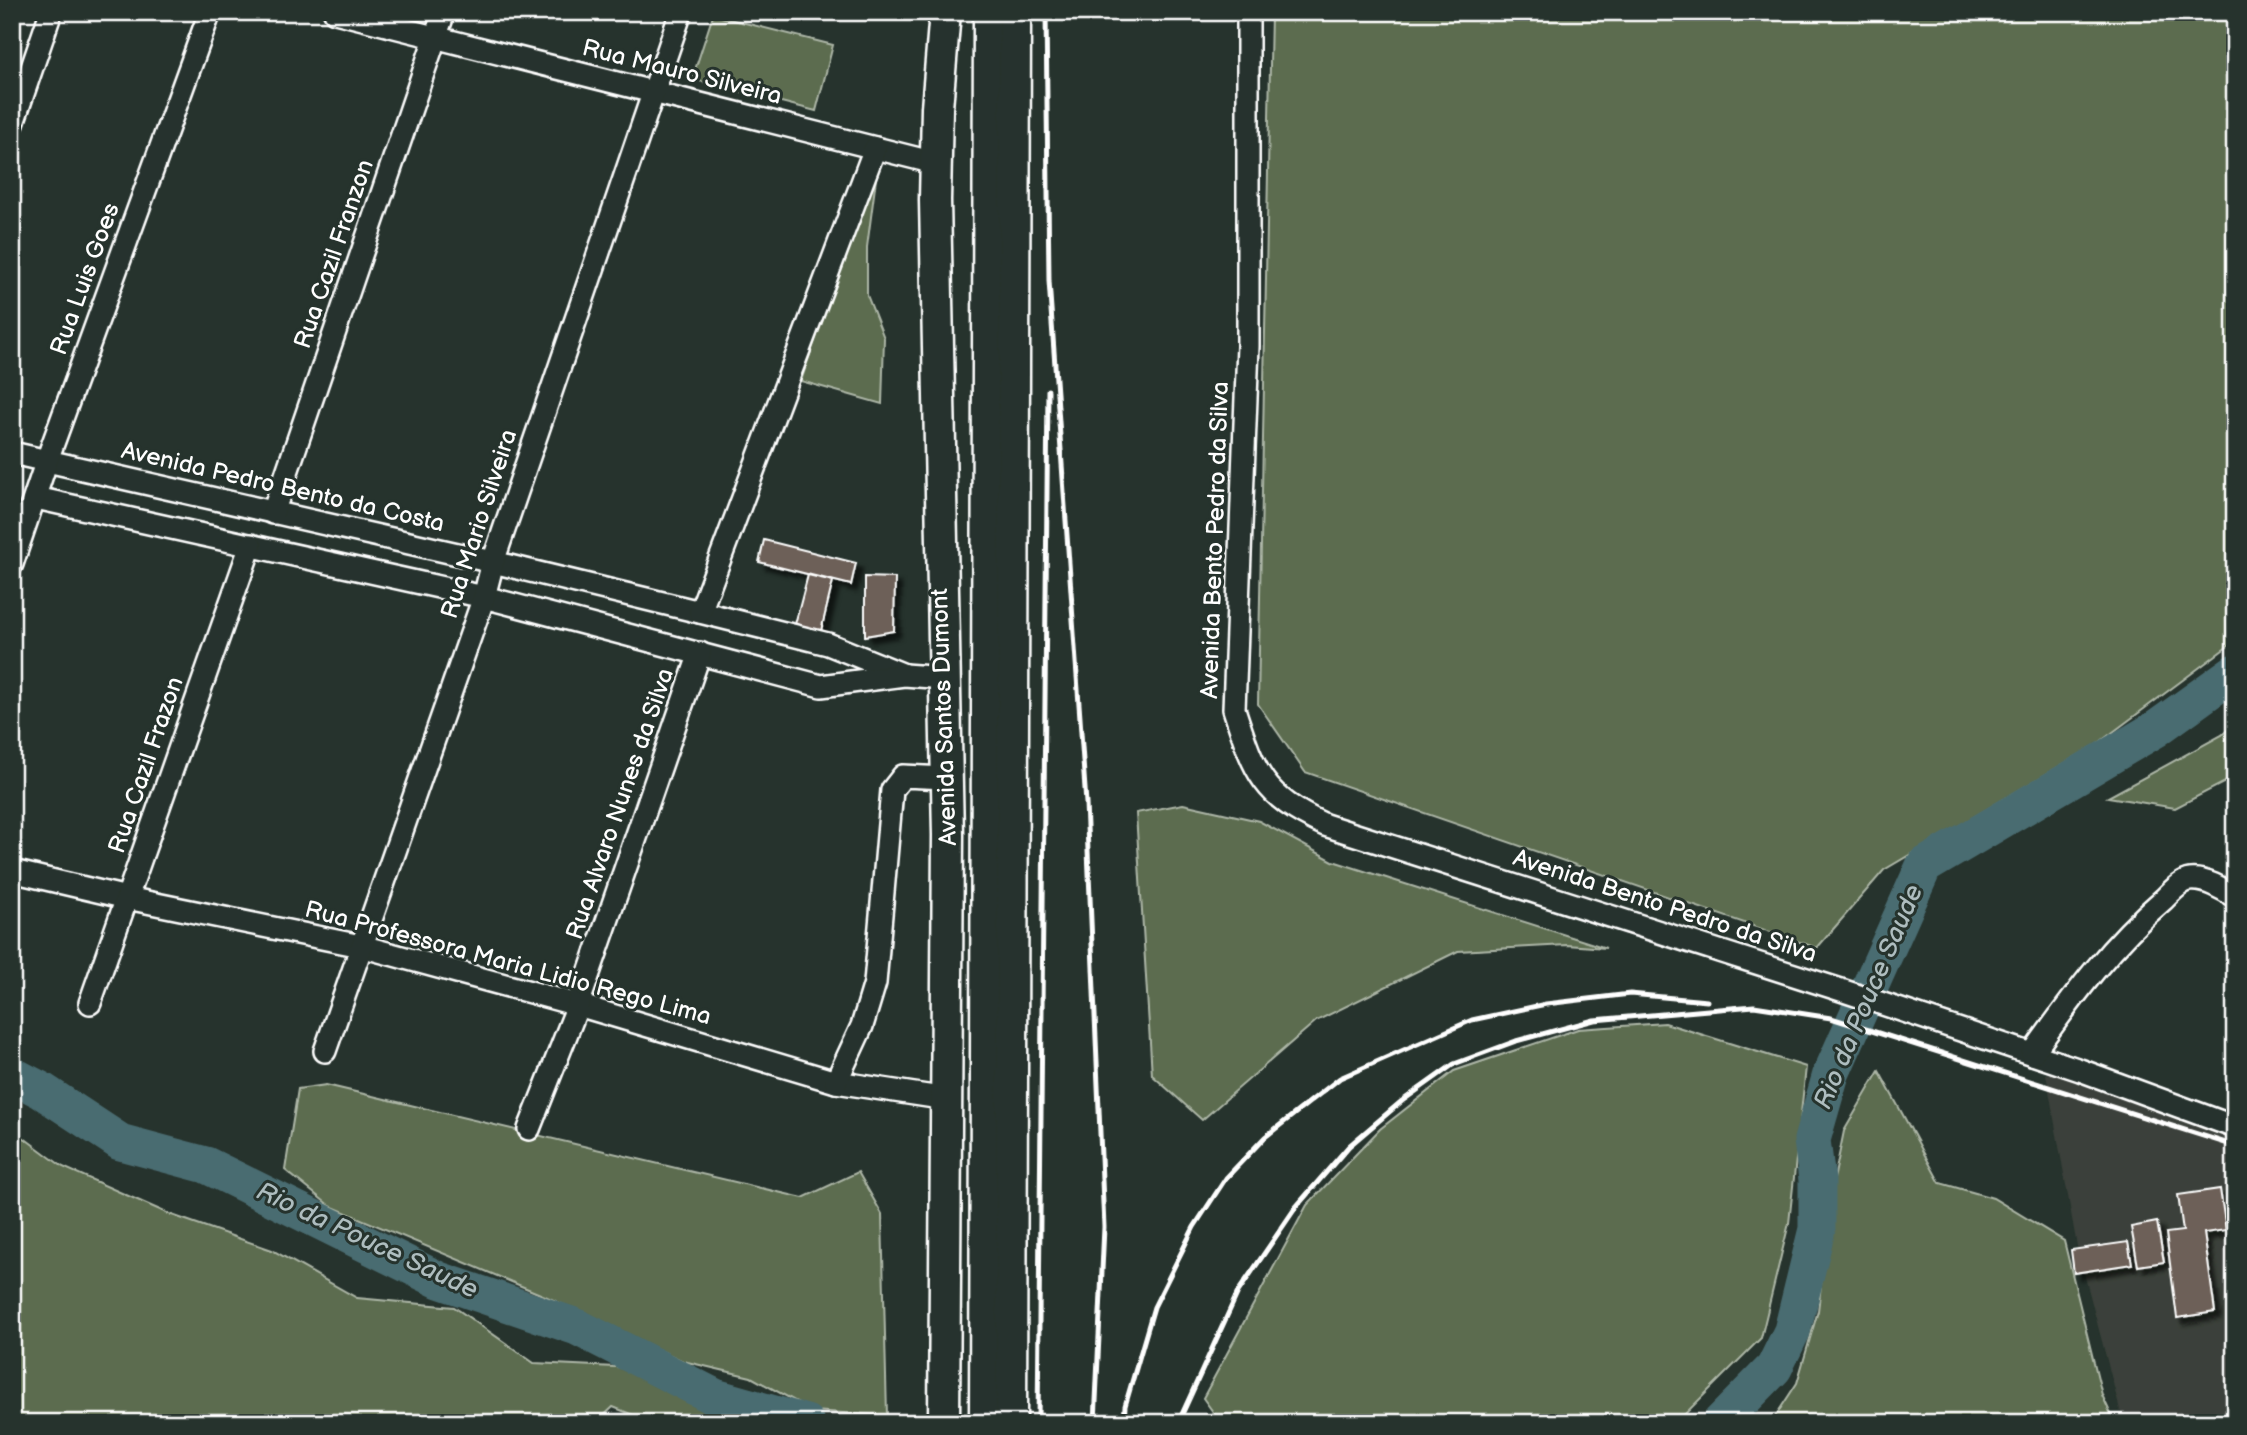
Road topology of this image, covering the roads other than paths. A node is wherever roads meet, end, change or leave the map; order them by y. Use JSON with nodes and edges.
{"nodes":[{"id":1,"x":51,"y":12,"type":"edge"},
{"id":2,"x":211,"y":12,"type":"edge"},
{"id":3,"x":335,"y":12,"type":"edge"},
{"id":4,"x":444,"y":12,"type":"edge"},
{"id":5,"x":681,"y":12,"type":"edge"},
{"id":6,"x":945,"y":12,"type":"edge"},
{"id":7,"x":989,"y":12,"type":"edge"},
{"id":8,"x":1015,"y":12,"type":"edge"},
{"id":9,"x":1248,"y":12,"type":"edge"},
{"id":10,"x":436,"y":35,"type":"junction"},
{"id":11,"x":652,"y":93,"type":"junction"},
{"id":12,"x":12,"y":126,"type":"edge"},
{"id":13,"x":875,"y":148,"type":"junction"},
{"id":14,"x":935,"y":163,"type":"junction"},
{"id":15,"x":12,"y":453,"type":"edge"},
{"id":16,"x":47,"y":460,"type":"junction"},
{"id":17,"x":36,"y":498,"type":"junction"},
{"id":18,"x":273,"y":513,"type":"junction"},
{"id":19,"x":251,"y":545,"type":"junction"},
{"id":20,"x":493,"y":562,"type":"junction"},
{"id":21,"x":12,"y":564,"type":"edge"},
{"id":22,"x":484,"y":597,"type":"junction"},
{"id":23,"x":700,"y":612,"type":"junction"},
{"id":24,"x":700,"y":653,"type":"junction"},
{"id":25,"x":904,"y":675,"type":"junction"},
{"id":26,"x":946,"y":678,"type":"junction"},
{"id":27,"x":946,"y":778,"type":"junction"},
{"id":28,"x":12,"y":871,"type":"edge"},
{"id":29,"x":2235,"y":897,"type":"edge"},
{"id":30,"x":127,"y":898,"type":"junction"},
{"id":31,"x":361,"y":946,"type":"junction"},
{"id":32,"x":90,"y":1003,"type":"dead end"},
{"id":33,"x":578,"y":1005,"type":"junction"},
{"id":34,"x":325,"y":1051,"type":"dead end"},
{"id":35,"x":2032,"y":1054,"type":"junction"},
{"id":36,"x":836,"y":1082,"type":"junction"},
{"id":37,"x":947,"y":1099,"type":"junction"},
{"id":38,"x":2235,"y":1126,"type":"edge"},
{"id":39,"x":529,"y":1129,"type":"dead end"},
{"id":40,"x":944,"y":1423,"type":"edge"},
{"id":41,"x":985,"y":1423,"type":"edge"},
{"id":42,"x":1012,"y":1423,"type":"edge"}],
"edges":[{"from":1,"to":12,"type":"street"},
{"from":2,"to":16,"type":"street","name":"Rua Luis Goes"},
{"from":3,"to":10,"type":"street","name":"Rua Mauro Silveira"},
{"from":4,"to":10,"type":"street","name":"Rua Cazil Franzon"},
{"from":5,"to":11,"type":"street","name":"Rua Mario Silveira"},
{"from":6,"to":14,"type":"main road","name":"Avenida Santos Dumont"},
{"from":7,"to":41,"type":"main road","name":"Avenida Santos Dumont"},
{"from":8,"to":42,"type":"main road"},
{"from":9,"to":35,"type":"street","name":"Avenida Bento Pedro da Silva"},
{"from":10,"to":11,"type":"street","name":"Rua Mauro Silveira"},
{"from":10,"to":18,"type":"street","name":"Rua Cazil Franzon"},
{"from":11,"to":13,"type":"street","name":"Rua Mauro Silveira"},
{"from":11,"to":20,"type":"street","name":"Rua Mario Silveira"},
{"from":13,"to":14,"type":"street","name":"Rua Mauro Silveira"},
{"from":13,"to":23,"type":"street"},
{"from":14,"to":26,"type":"main road","name":"Avenida Santos Dumont"},
{"from":15,"to":16,"type":"street","name":"Avenida Pedro Bento da Costa"},
{"from":16,"to":17,"type":"street","name":"Rua Luis Goes"},
{"from":16,"to":18,"type":"street","name":"Avenida Pedro Bento da Costa"},
{"from":17,"to":19,"type":"street","name":"Avenida Pedro Bento da Costa"},
{"from":17,"to":21,"type":"street","name":"Rua Luis Goes"},
{"from":18,"to":20,"type":"street","name":"Avenida Pedro Bento da Costa"},
{"from":19,"to":22,"type":"street","name":"Avenida Pedro Bento da Costa"},
{"from":19,"to":30,"type":"street","name":"Rua Cazil Frazon"},
{"from":20,"to":22,"type":"street","name":"Rua Mario Silveira"},
{"from":20,"to":23,"type":"street","name":"Avenida Pedro Bento da Costa"},
{"from":22,"to":24,"type":"street","name":"Avenida Pedro Bento da Costa"},
{"from":22,"to":31,"type":"street","name":"Rua Mario Silveira"},
{"from":23,"to":25,"type":"street","name":"Avenida Pedro Bento da Costa"},
{"from":24,"to":25,"type":"street","name":"Avenida Pedro Bento da Costa"},
{"from":24,"to":33,"type":"street","name":"Rua Alvaro Nunes da Silva"},
{"from":25,"to":26,"type":"street","name":"Avenida Pedro Bento da Costa"},
{"from":26,"to":27,"type":"main road","name":"Avenida Santos Dumont"},
{"from":27,"to":36,"type":"street"},
{"from":27,"to":37,"type":"main road","name":"Avenida Santos Dumont"},
{"from":28,"to":30,"type":"street","name":"Rua Professora Maria Lidio Rego Lima"},
{"from":29,"to":35,"type":"street"},
{"from":30,"to":31,"type":"street","name":"Rua Professora Maria Lidio Rego Lima"},
{"from":30,"to":32,"type":"street","name":"Rua Cazil Frazon"},
{"from":31,"to":33,"type":"street","name":"Rua Professora Maria Lidio Rego Lima"},
{"from":31,"to":34,"type":"street","name":"Rua Mario Silveira"},
{"from":33,"to":36,"type":"street","name":"Rua Professora Maria Lidio Rego Lima"},
{"from":33,"to":39,"type":"street","name":"Rua Alvaro Nunes da Silva"},
{"from":35,"to":38,"type":"street","name":"Avenida Bento Pedro da Silva"},
{"from":36,"to":37,"type":"street","name":"Rua Professora Maria Lidio Rego Lima"},
{"from":37,"to":40,"type":"main road","name":"Avenida Santos Dumont"}]}
